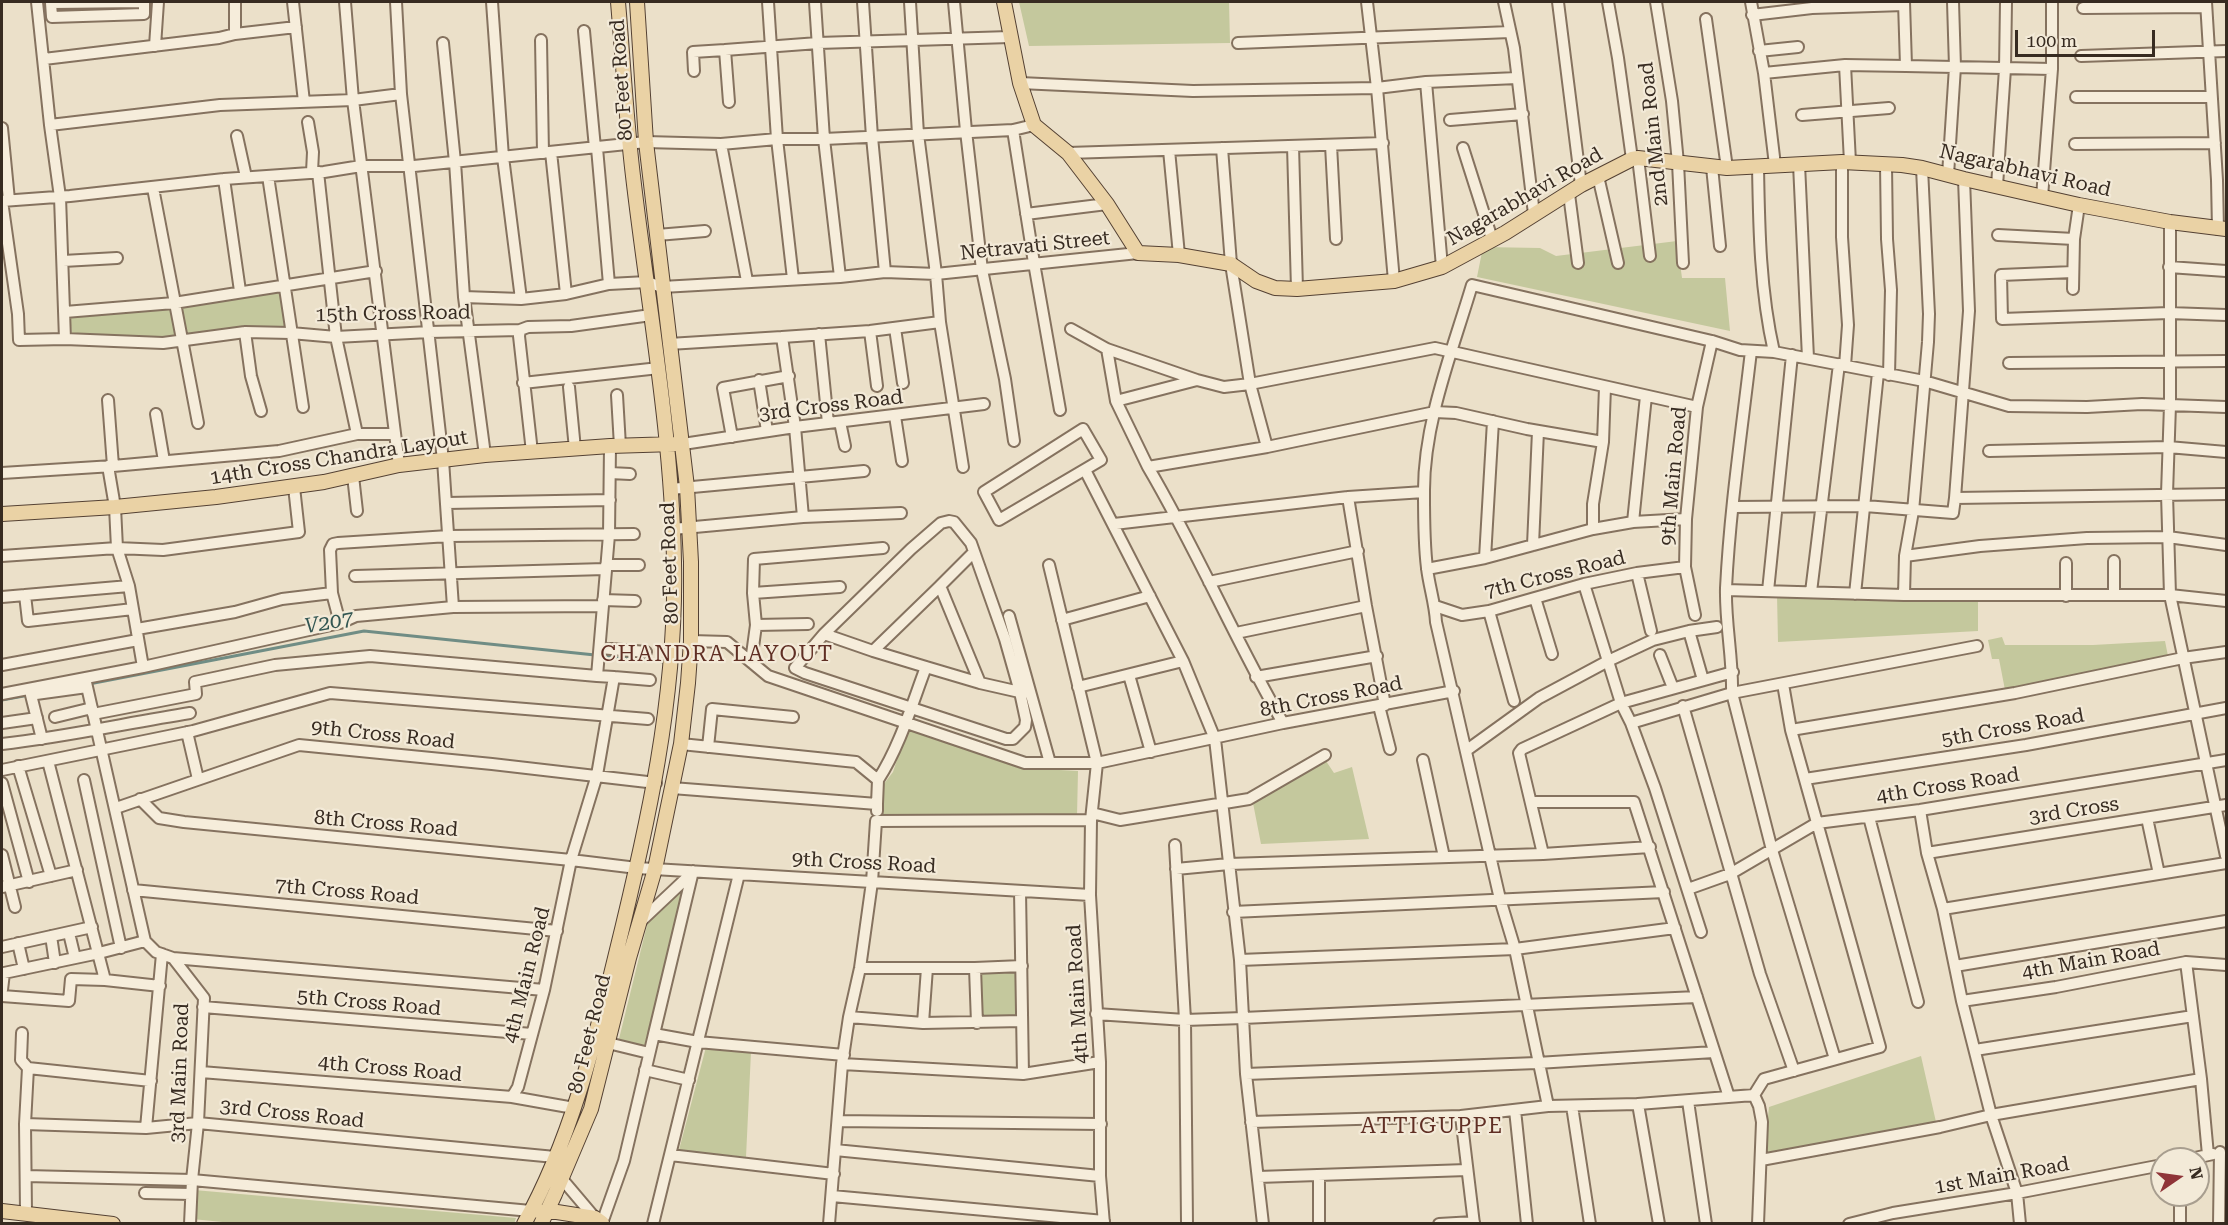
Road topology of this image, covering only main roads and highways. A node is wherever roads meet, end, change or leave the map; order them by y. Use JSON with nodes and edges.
{"nodes":[{"id":1,"x":618,"y":2,"type":"edge"},
{"id":2,"x":637,"y":2,"type":"edge"},
{"id":3,"x":1004,"y":2,"type":"edge"},
{"id":4,"x":2222,"y":229,"type":"edge"},
{"id":5,"x":667,"y":444,"type":"junction"},
{"id":6,"x":683,"y":444,"type":"junction"},
{"id":7,"x":2,"y":514,"type":"edge"},
{"id":8,"x":2,"y":1211,"type":"edge"},
{"id":9,"x":531,"y":1211,"type":"junction"},
{"id":10,"x":543,"y":1219,"type":"edge"},
{"id":11,"x":59,"y":1220,"type":"edge"},
{"id":12,"x":598,"y":1222,"type":"edge"},
{"id":13,"x":113,"y":1224,"type":"edge"},
{"id":14,"x":524,"y":1224,"type":"edge"}],
"edges":[{"from":1,"to":5,"type":"main road","name":"80 Feet Road"},
{"from":2,"to":6,"type":"main road","name":"80 Feet Road"},
{"from":3,"to":4,"type":"main road","name":"Nagarabhavi Road"},
{"from":5,"to":6,"type":"main road","name":"14th Cross Chandra Layout"},
{"from":5,"to":7,"type":"main road","name":"14th Cross Chandra Layout"},
{"from":5,"to":9,"type":"main road","name":"80 Feet Road"},
{"from":6,"to":10,"type":"main road","name":"80 Feet Road"},
{"from":8,"to":11,"type":"main road"},
{"from":9,"to":10,"type":"main road"},
{"from":9,"to":14,"type":"main road","name":"80 Feet Road"},
{"from":10,"to":12,"type":"main road"},
{"from":11,"to":13,"type":"main road"}]}
